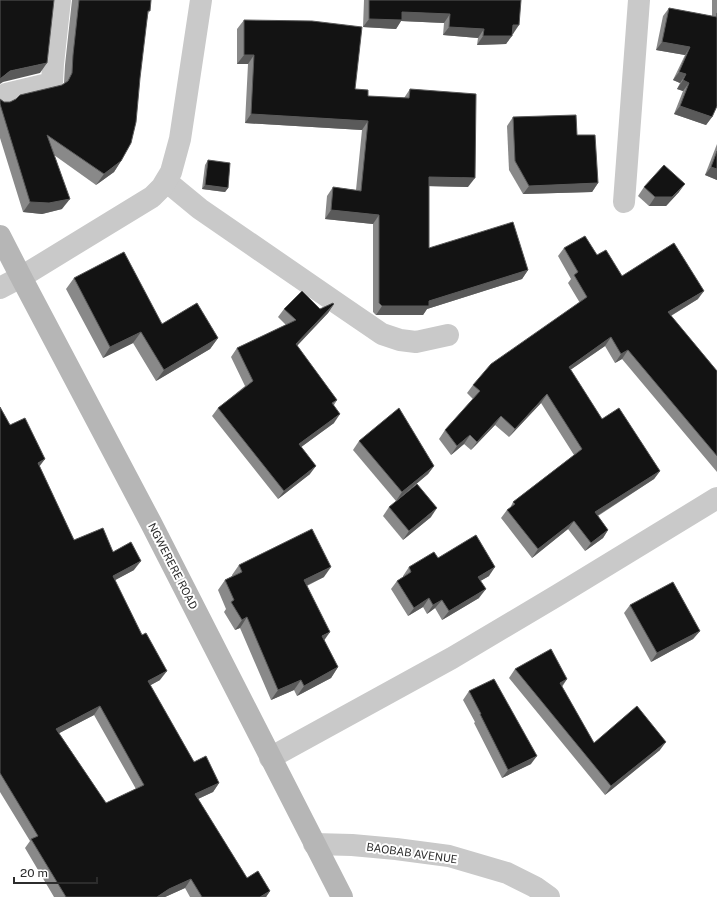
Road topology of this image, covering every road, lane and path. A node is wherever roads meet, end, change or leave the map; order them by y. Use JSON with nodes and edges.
{"nodes":[{"id":1,"x":60,"y":0,"type":"edge"},
{"id":2,"x":201,"y":0,"type":"edge"},
{"id":3,"x":639,"y":0,"type":"edge"},
{"id":4,"x":0,"y":100,"type":"edge"},
{"id":5,"x":166,"y":181,"type":"junction"},
{"id":6,"x":624,"y":202,"type":"dead end"},
{"id":7,"x":0,"y":236,"type":"edge"},
{"id":8,"x":21,"y":277,"type":"junction"},
{"id":9,"x":0,"y":288,"type":"edge"},
{"id":10,"x":448,"y":335,"type":"dead end"},
{"id":11,"x":717,"y":498,"type":"edge"},
{"id":12,"x":270,"y":758,"type":"junction"},
{"id":13,"x":314,"y":844,"type":"junction"},
{"id":14,"x":342,"y":897,"type":"edge"},
{"id":15,"x":549,"y":897,"type":"edge"}],
"edges":[{"from":1,"to":4,"type":"street"},
{"from":2,"to":5,"type":"street"},
{"from":3,"to":6,"type":"street"},
{"from":5,"to":8,"type":"street"},
{"from":5,"to":10,"type":"street"},
{"from":7,"to":8,"type":"street","name":"NGWERERE ROAD"},
{"from":8,"to":9,"type":"street"},
{"from":8,"to":12,"type":"street","name":"NGWERERE ROAD"},
{"from":11,"to":12,"type":"street"},
{"from":12,"to":13,"type":"street","name":"NGWERERE ROAD"},
{"from":13,"to":14,"type":"street","name":"NGWERERE ROAD"},
{"from":13,"to":15,"type":"street","name":"BAOBAB AVENUE"}]}
